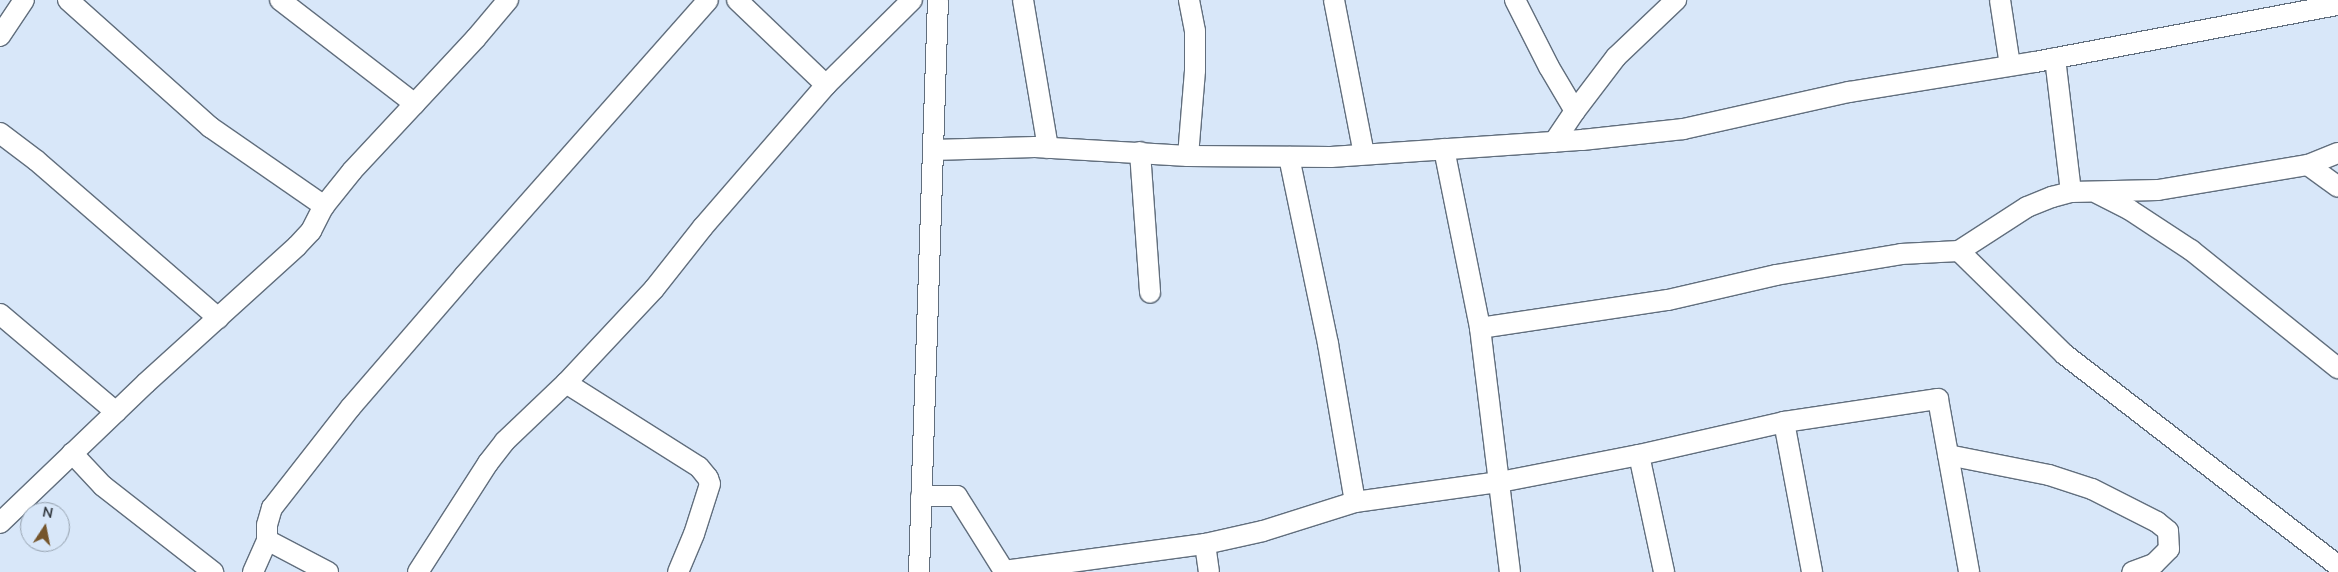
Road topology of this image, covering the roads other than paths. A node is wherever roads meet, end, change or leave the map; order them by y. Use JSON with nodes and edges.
{"nodes":[{"id":1,"x":24,"y":0,"type":"edge"},
{"id":2,"x":68,"y":0,"type":"edge"},
{"id":3,"x":280,"y":0,"type":"edge"},
{"id":4,"x":508,"y":0,"type":"edge"},
{"id":5,"x":708,"y":0,"type":"edge"},
{"id":6,"x":737,"y":0,"type":"edge"},
{"id":7,"x":912,"y":0,"type":"edge"},
{"id":8,"x":938,"y":0,"type":"edge"},
{"id":9,"x":1023,"y":0,"type":"edge"},
{"id":10,"x":1189,"y":0,"type":"edge"},
{"id":11,"x":1334,"y":0,"type":"edge"},
{"id":12,"x":1515,"y":0,"type":"edge"},
{"id":13,"x":1675,"y":0,"type":"edge"},
{"id":14,"x":2000,"y":0,"type":"edge"},
{"id":15,"x":2297,"y":6,"type":"edge"},
{"id":16,"x":2338,"y":6,"type":"edge"},
{"id":17,"x":0,"y":36,"type":"edge"},
{"id":18,"x":2055,"y":58,"type":"junction"},
{"id":19,"x":2010,"y":65,"type":"junction"},
{"id":20,"x":826,"y":85,"type":"junction"},
{"id":21,"x":415,"y":104,"type":"junction"},
{"id":22,"x":1575,"y":110,"type":"junction"},
{"id":23,"x":0,"y":133,"type":"edge"},
{"id":24,"x":1554,"y":142,"type":"junction"},
{"id":25,"x":1048,"y":148,"type":"junction"},
{"id":26,"x":1444,"y":149,"type":"junction"},
{"id":27,"x":933,"y":150,"type":"junction"},
{"id":28,"x":1140,"y":152,"type":"junction"},
{"id":29,"x":2338,"y":153,"type":"edge"},
{"id":30,"x":1364,"y":154,"type":"junction"},
{"id":31,"x":1188,"y":156,"type":"junction"},
{"id":32,"x":1289,"y":157,"type":"junction"},
{"id":33,"x":2308,"y":165,"type":"junction"},
{"id":34,"x":2338,"y":187,"type":"edge"},
{"id":35,"x":2093,"y":191,"type":"junction"},
{"id":36,"x":2071,"y":192,"type":"junction"},
{"id":37,"x":324,"y":206,"type":"junction"},
{"id":38,"x":1959,"y":251,"type":"junction"},
{"id":39,"x":1150,"y":293,"type":"dead end"},
{"id":40,"x":0,"y":314,"type":"edge"},
{"id":41,"x":218,"y":318,"type":"junction"},
{"id":42,"x":1480,"y":328,"type":"junction"},
{"id":43,"x":2338,"y":368,"type":"edge"},
{"id":44,"x":566,"y":383,"type":"junction"},
{"id":45,"x":116,"y":412,"type":"junction"},
{"id":46,"x":1784,"y":422,"type":"junction"},
{"id":47,"x":72,"y":453,"type":"junction"},
{"id":48,"x":1948,"y":454,"type":"junction"},
{"id":49,"x":1639,"y":455,"type":"junction"},
{"id":50,"x":1500,"y":482,"type":"junction"},
{"id":51,"x":921,"y":496,"type":"junction"},
{"id":52,"x":1355,"y":502,"type":"junction"},
{"id":53,"x":0,"y":523,"type":"edge"},
{"id":54,"x":267,"y":540,"type":"junction"},
{"id":55,"x":1205,"y":544,"type":"junction"},
{"id":56,"x":2338,"y":566,"type":"edge"},
{"id":57,"x":213,"y":572,"type":"edge"},
{"id":58,"x":253,"y":572,"type":"edge"},
{"id":59,"x":328,"y":572,"type":"edge"},
{"id":60,"x":418,"y":572,"type":"edge"},
{"id":61,"x":678,"y":572,"type":"edge"},
{"id":62,"x":918,"y":572,"type":"edge"},
{"id":63,"x":1209,"y":572,"type":"edge"},
{"id":64,"x":1510,"y":572,"type":"edge"},
{"id":65,"x":1664,"y":572,"type":"edge"},
{"id":66,"x":1812,"y":572,"type":"edge"},
{"id":67,"x":1969,"y":572,"type":"edge"},
{"id":68,"x":2132,"y":572,"type":"edge"}],
"edges":[{"from":1,"to":17,"type":"street"},
{"from":2,"to":37,"type":"street"},
{"from":3,"to":21,"type":"street"},
{"from":4,"to":21,"type":"street"},
{"from":5,"to":54,"type":"street"},
{"from":6,"to":20,"type":"street"},
{"from":7,"to":20,"type":"street"},
{"from":8,"to":27,"type":"street"},
{"from":9,"to":25,"type":"street"},
{"from":10,"to":31,"type":"street"},
{"from":11,"to":30,"type":"street"},
{"from":12,"to":22,"type":"street"},
{"from":13,"to":22,"type":"street"},
{"from":14,"to":19,"type":"street"},
{"from":15,"to":16,"type":"street"},
{"from":15,"to":18,"type":"street"},
{"from":18,"to":19,"type":"street"},
{"from":18,"to":36,"type":"street"},
{"from":19,"to":24,"type":"street"},
{"from":20,"to":44,"type":"street"},
{"from":21,"to":37,"type":"street"},
{"from":22,"to":24,"type":"street"},
{"from":23,"to":41,"type":"street"},
{"from":24,"to":26,"type":"street"},
{"from":25,"to":27,"type":"street"},
{"from":25,"to":28,"type":"street"},
{"from":26,"to":30,"type":"street"},
{"from":26,"to":42,"type":"street"},
{"from":27,"to":51,"type":"street"},
{"from":28,"to":31,"type":"street"},
{"from":28,"to":39,"type":"street"},
{"from":29,"to":33,"type":"street"},
{"from":30,"to":32,"type":"street"},
{"from":31,"to":32,"type":"street"},
{"from":32,"to":52,"type":"street"},
{"from":33,"to":34,"type":"street"},
{"from":33,"to":35,"type":"street"},
{"from":35,"to":36,"type":"street"},
{"from":35,"to":43,"type":"street"},
{"from":36,"to":38,"type":"street"},
{"from":37,"to":41,"type":"street"},
{"from":38,"to":42,"type":"street"},
{"from":38,"to":56,"type":"street"},
{"from":40,"to":45,"type":"street"},
{"from":41,"to":45,"type":"street"},
{"from":42,"to":50,"type":"street"},
{"from":44,"to":60,"type":"street"},
{"from":44,"to":61,"type":"street"},
{"from":45,"to":47,"type":"street"},
{"from":46,"to":48,"type":"street"},
{"from":46,"to":49,"type":"street"},
{"from":46,"to":66,"type":"street"},
{"from":47,"to":53,"type":"street"},
{"from":47,"to":57,"type":"street"},
{"from":48,"to":67,"type":"street"},
{"from":48,"to":68,"type":"street"},
{"from":49,"to":50,"type":"street"},
{"from":49,"to":65,"type":"street"},
{"from":50,"to":52,"type":"street"},
{"from":50,"to":64,"type":"street"},
{"from":51,"to":55,"type":"street"},
{"from":51,"to":62,"type":"street"},
{"from":52,"to":55,"type":"street"},
{"from":54,"to":58,"type":"street"},
{"from":54,"to":59,"type":"street"},
{"from":55,"to":63,"type":"street"}]}
